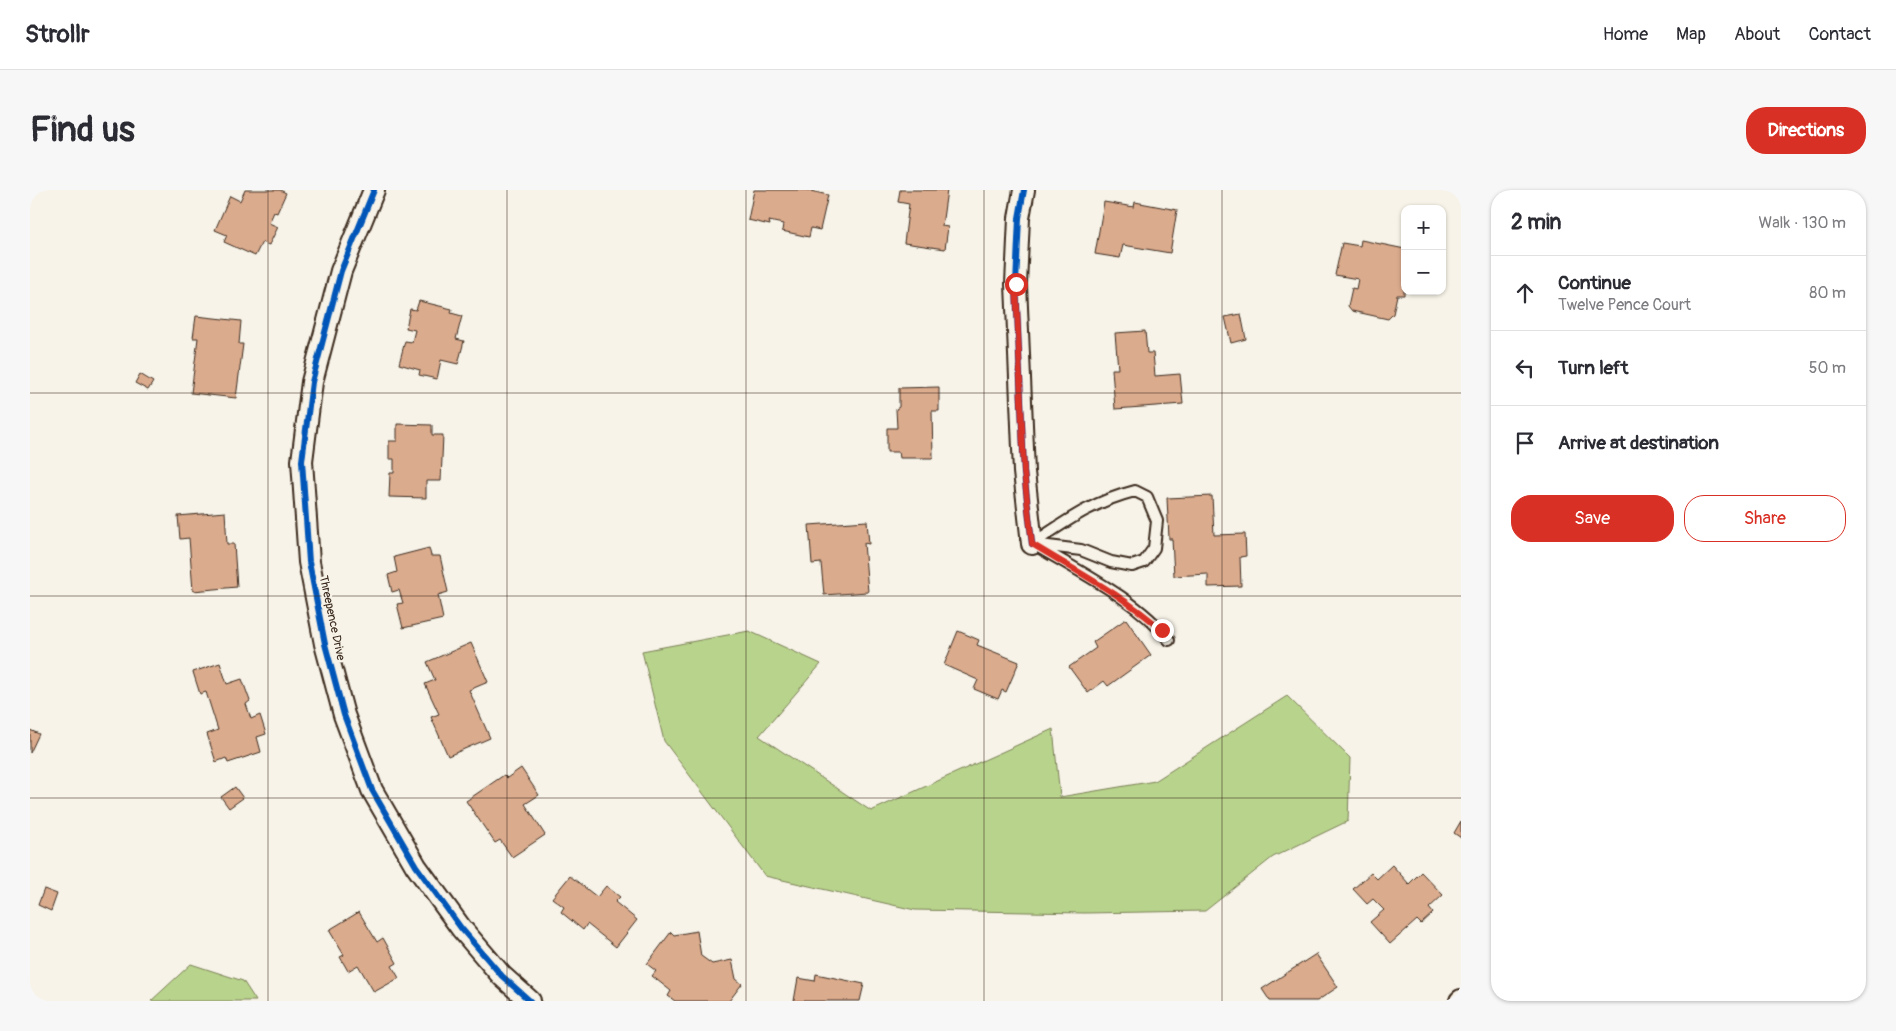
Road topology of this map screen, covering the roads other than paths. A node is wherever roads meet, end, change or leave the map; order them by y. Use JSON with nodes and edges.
{"nodes":[{"id":1,"x":374,"y":190,"type":"edge"},
{"id":2,"x":1024,"y":190,"type":"edge"},
{"id":3,"x":1032,"y":544,"type":"junction"},
{"id":4,"x":1169,"y":640,"type":"dead end"},
{"id":5,"x":530,"y":1001,"type":"edge"}],
"edges":[{"from":1,"to":5,"type":"street","name":"Threepence Drive"},
{"from":2,"to":3,"type":"street"},
{"from":3,"to":3,"type":"lane"},
{"from":3,"to":4,"type":"lane"}]}
